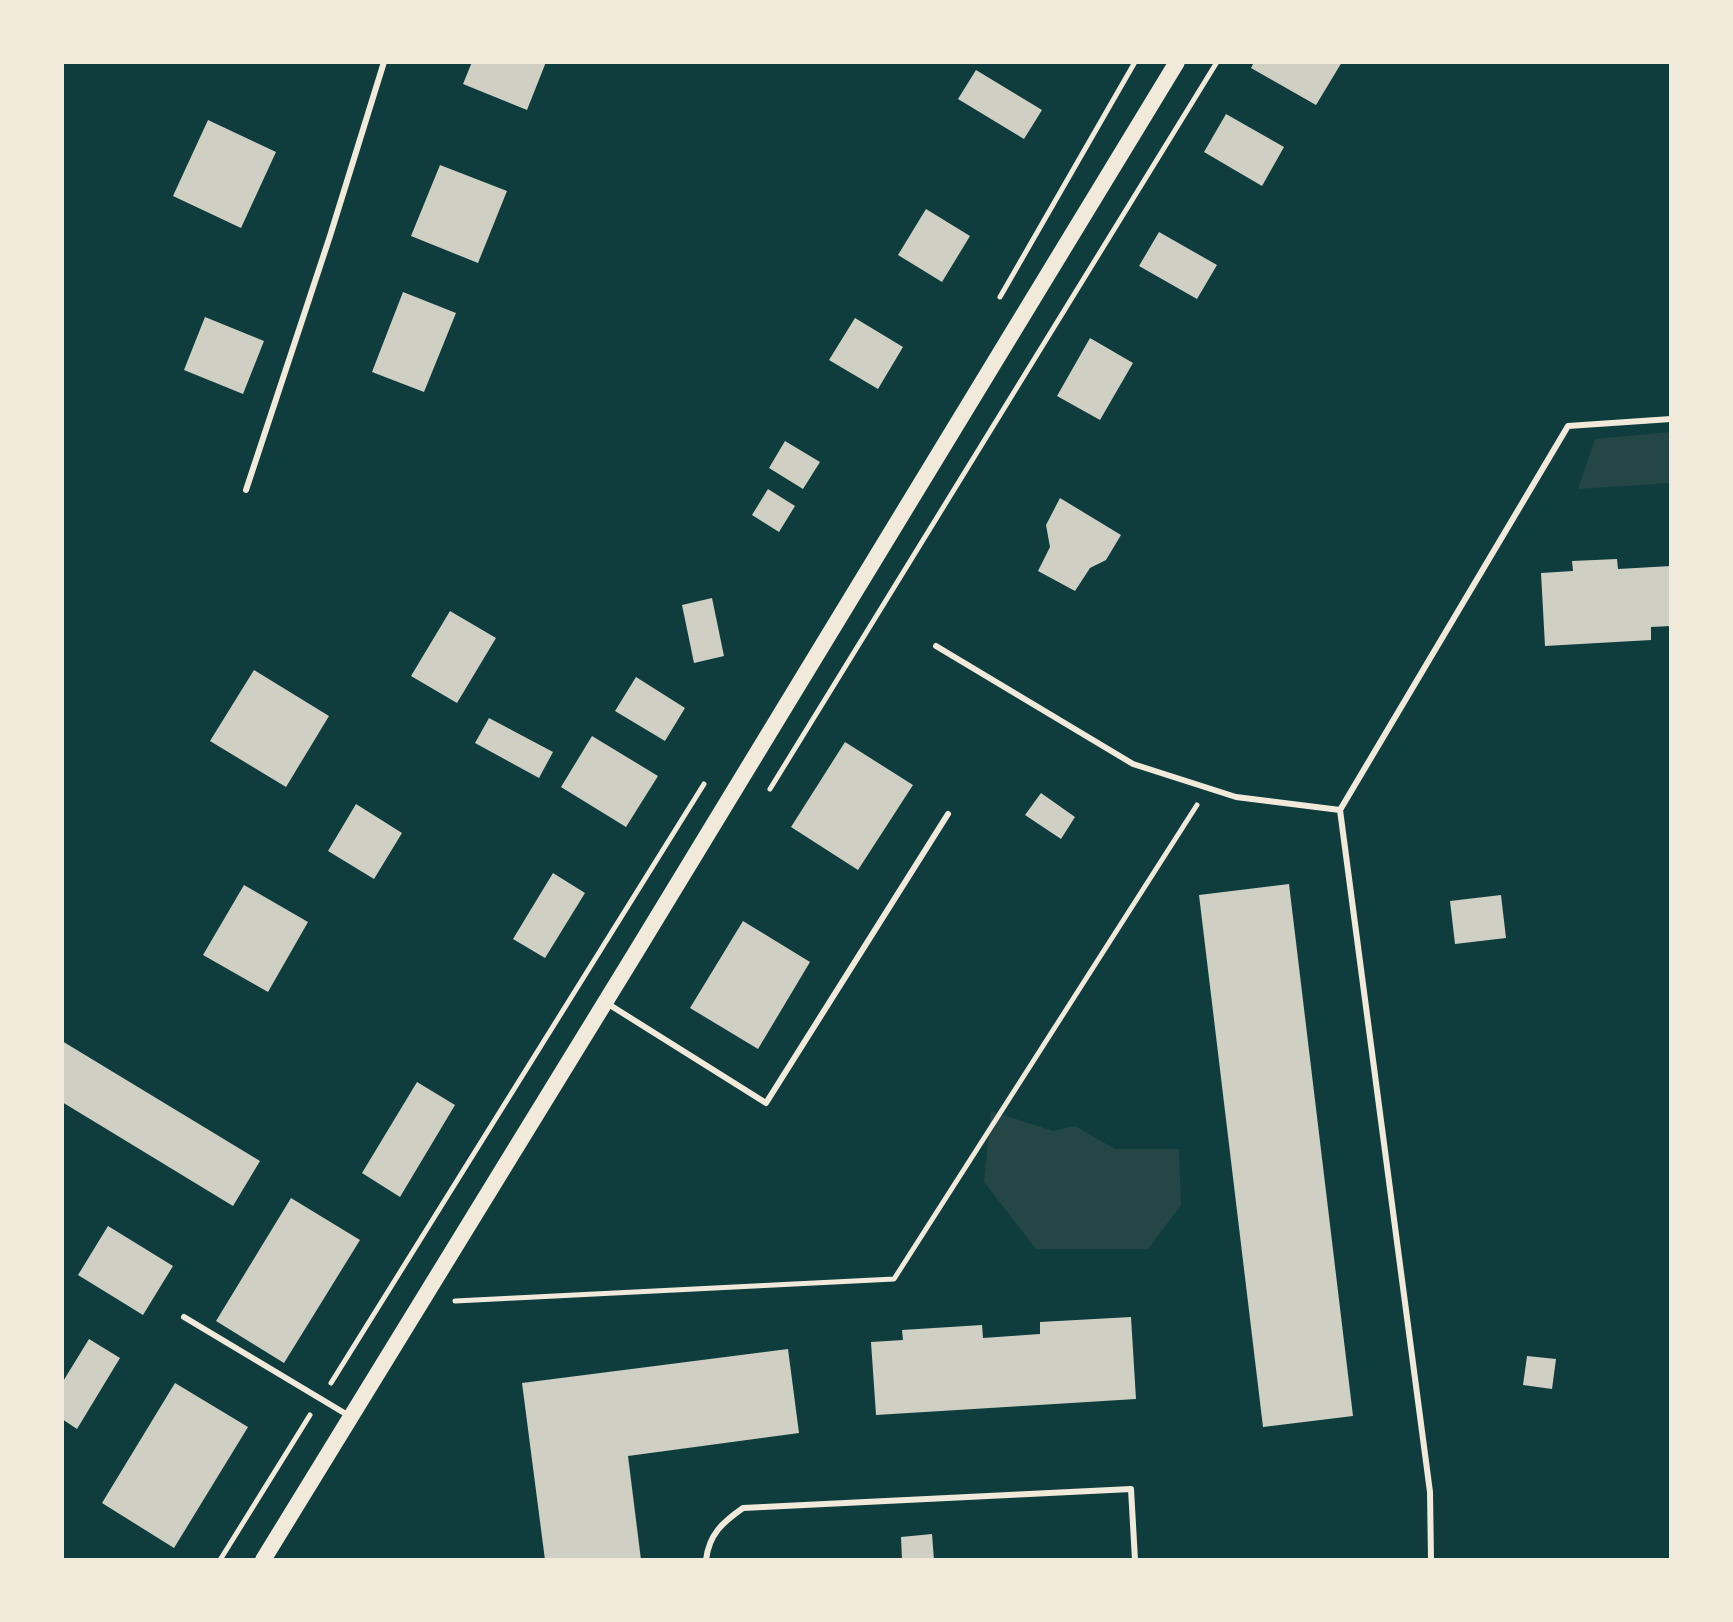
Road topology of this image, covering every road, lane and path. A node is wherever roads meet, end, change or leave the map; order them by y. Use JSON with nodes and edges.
{"nodes":[{"id":1,"x":384,"y":62,"type":"edge"},
{"id":2,"x":1135,"y":62,"type":"edge"},
{"id":3,"x":1177,"y":62,"type":"edge"},
{"id":4,"x":1000,"y":297,"type":"dead end"},
{"id":5,"x":1671,"y":419,"type":"edge"},
{"id":6,"x":246,"y":490,"type":"dead end"},
{"id":7,"x":936,"y":646,"type":"dead end"},
{"id":8,"x":710,"y":773,"type":"dead end"},
{"id":9,"x":1208,"y":788,"type":"junction"},
{"id":10,"x":1340,"y":810,"type":"junction"},
{"id":11,"x":948,"y":814,"type":"dead end"},
{"id":12,"x":605,"y":1002,"type":"junction"},
{"id":13,"x":455,"y":1301,"type":"dead end"},
{"id":14,"x":184,"y":1317,"type":"dead end"},
{"id":15,"x":321,"y":1399,"type":"junction"},
{"id":16,"x":351,"y":1417,"type":"junction"},
{"id":17,"x":220,"y":1560,"type":"edge"},
{"id":18,"x":263,"y":1560,"type":"edge"},
{"id":19,"x":706,"y":1560,"type":"edge"},
{"id":20,"x":1135,"y":1560,"type":"edge"},
{"id":21,"x":1431,"y":1560,"type":"edge"}],
"edges":[{"from":1,"to":6,"type":"lane"},
{"from":2,"to":4,"type":"path"},
{"from":3,"to":12,"type":"main road"},
{"from":5,"to":10,"type":"lane"},
{"from":7,"to":9,"type":"lane"},
{"from":8,"to":15,"type":"path"},
{"from":9,"to":10,"type":"lane"},
{"from":9,"to":13,"type":"path"},
{"from":10,"to":21,"type":"lane"},
{"from":11,"to":12,"type":"lane"},
{"from":12,"to":16,"type":"main road"},
{"from":14,"to":15,"type":"lane"},
{"from":15,"to":16,"type":"lane"},
{"from":15,"to":17,"type":"path"},
{"from":16,"to":18,"type":"main road"},
{"from":19,"to":20,"type":"lane"}]}
